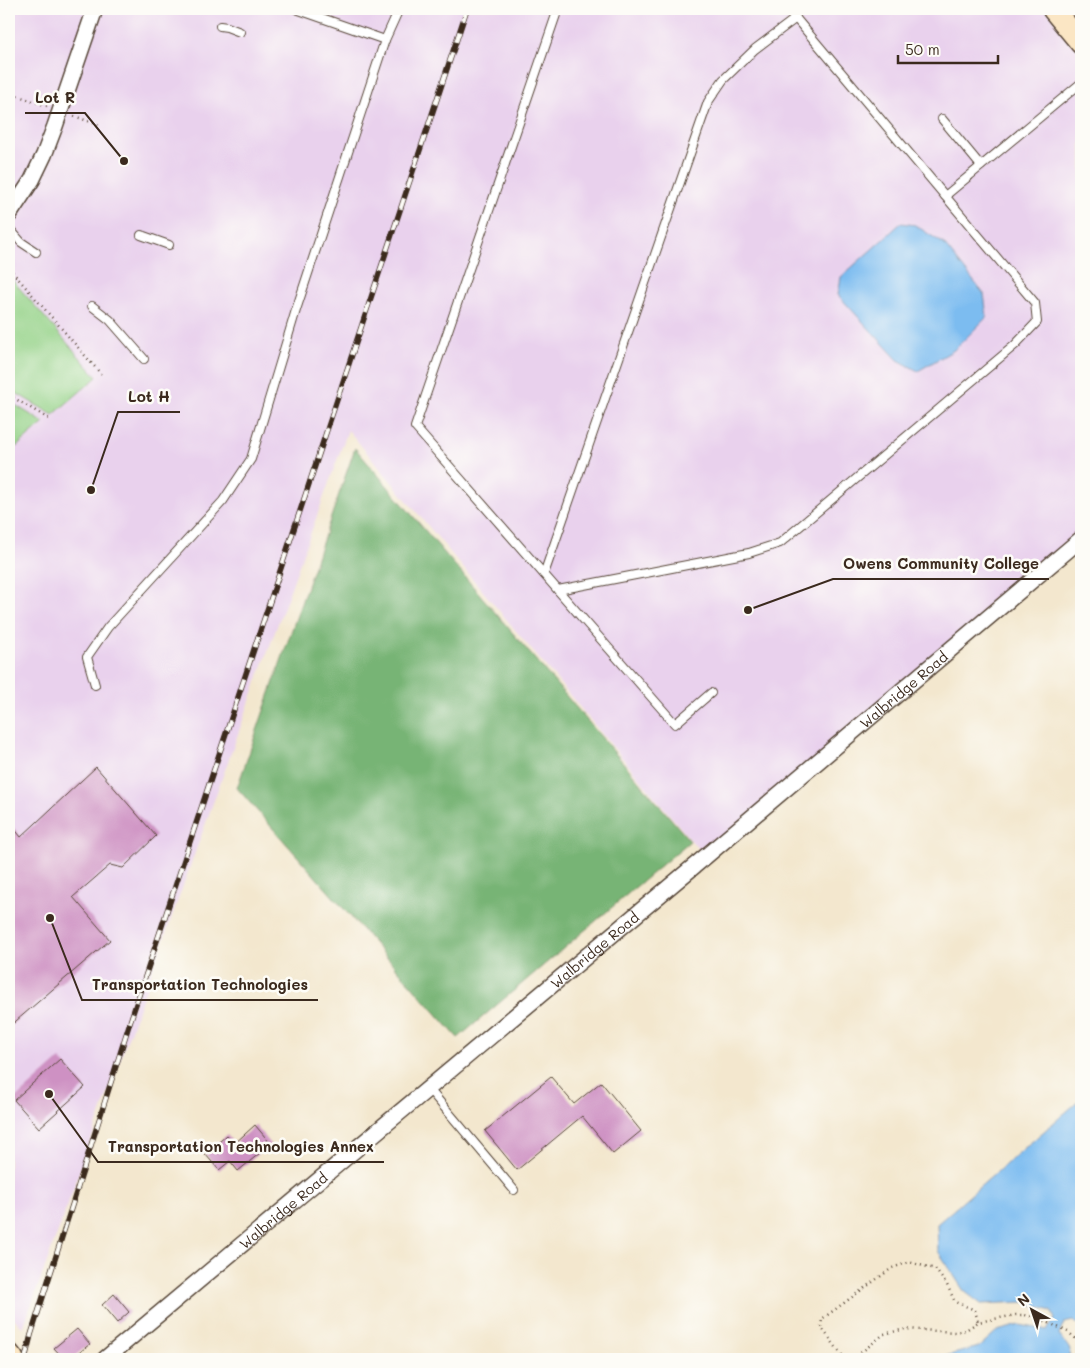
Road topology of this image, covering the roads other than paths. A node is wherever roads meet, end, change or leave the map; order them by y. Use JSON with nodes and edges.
{"nodes":[{"id":1,"x":94,"y":9,"type":"edge"},
{"id":2,"x":296,"y":9,"type":"edge"},
{"id":3,"x":399,"y":9,"type":"edge"},
{"id":4,"x":558,"y":9,"type":"edge"},
{"id":5,"x":788,"y":9,"type":"edge"},
{"id":6,"x":1053,"y":9,"type":"edge"},
{"id":7,"x":796,"y":18,"type":"junction"},
{"id":8,"x":220,"y":26,"type":"dead end"},
{"id":9,"x":240,"y":32,"type":"dead end"},
{"id":10,"x":385,"y":40,"type":"junction"},
{"id":11,"x":1081,"y":43,"type":"edge"},
{"id":12,"x":1081,"y":83,"type":"edge"},
{"id":13,"x":942,"y":119,"type":"dead end"},
{"id":14,"x":981,"y":166,"type":"junction"},
{"id":15,"x":945,"y":196,"type":"junction"},
{"id":16,"x":9,"y":215,"type":"edge"},
{"id":17,"x":9,"y":228,"type":"edge"},
{"id":18,"x":141,"y":235,"type":"dead end"},
{"id":19,"x":170,"y":245,"type":"dead end"},
{"id":20,"x":36,"y":252,"type":"dead end"},
{"id":21,"x":92,"y":306,"type":"dead end"},
{"id":22,"x":144,"y":359,"type":"dead end"},
{"id":23,"x":1081,"y":539,"type":"edge"},
{"id":24,"x":544,"y":574,"type":"junction"},
{"id":25,"x":558,"y":590,"type":"junction"},
{"id":26,"x":95,"y":685,"type":"dead end"},
{"id":27,"x":712,"y":693,"type":"dead end"},
{"id":28,"x":428,"y":1088,"type":"junction"},
{"id":29,"x":514,"y":1190,"type":"dead end"},
{"id":30,"x":9,"y":1354,"type":"edge"},
{"id":31,"x":13,"y":1359,"type":"edge"},
{"id":32,"x":105,"y":1359,"type":"edge"}],
"edges":[{"from":1,"to":16,"type":"street"},
{"from":2,"to":10,"type":"lane"},
{"from":3,"to":10,"type":"lane"},
{"from":4,"to":24,"type":"lane"},
{"from":5,"to":7,"type":"lane"},
{"from":6,"to":11,"type":"street"},
{"from":7,"to":15,"type":"lane"},
{"from":7,"to":24,"type":"lane"},
{"from":8,"to":9,"type":"lane"},
{"from":10,"to":26,"type":"lane"},
{"from":12,"to":14,"type":"lane"},
{"from":13,"to":14,"type":"lane"},
{"from":14,"to":15,"type":"lane"},
{"from":15,"to":25,"type":"lane"},
{"from":17,"to":20,"type":"lane"},
{"from":18,"to":19,"type":"lane"},
{"from":21,"to":22,"type":"lane"},
{"from":23,"to":28,"type":"street","name":"Walbridge Road"},
{"from":24,"to":25,"type":"lane"},
{"from":25,"to":27,"type":"lane"},
{"from":28,"to":29,"type":"lane"},
{"from":28,"to":32,"type":"street","name":"Walbridge Road"},
{"from":30,"to":31,"type":"street"}]}
